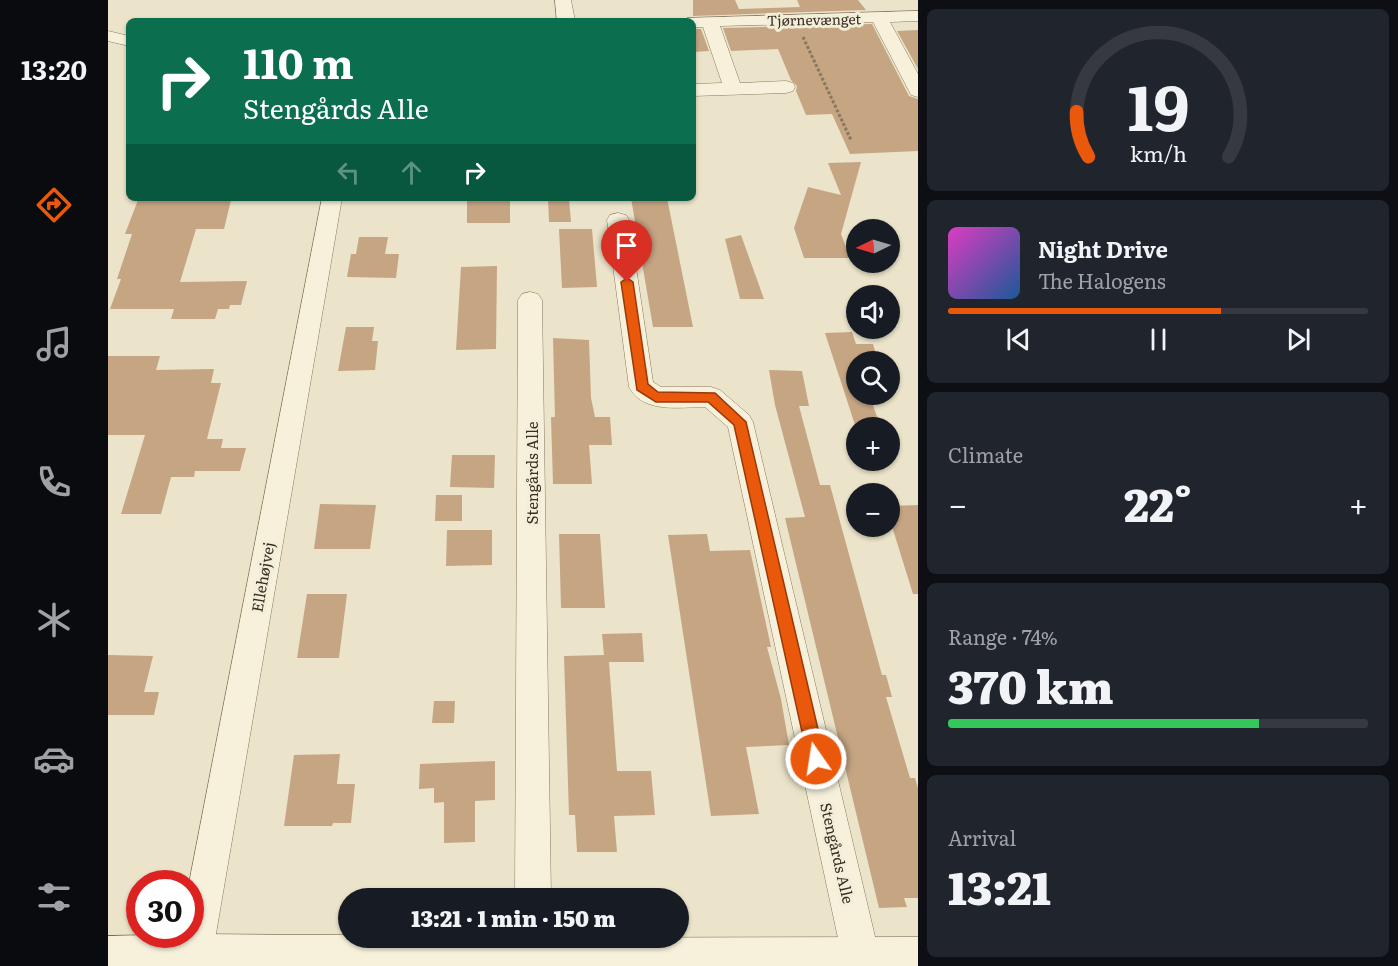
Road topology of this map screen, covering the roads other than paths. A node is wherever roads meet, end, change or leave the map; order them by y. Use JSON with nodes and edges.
{"nodes":[{"id":1,"x":563,"y":0,"type":"edge"},
{"id":2,"x":918,"y":16,"type":"edge"},
{"id":3,"x":879,"y":17,"type":"junction"},
{"id":4,"x":566,"y":18,"type":"edge"},
{"id":5,"x":701,"y":22,"type":"edge"},
{"id":6,"x":108,"y":36,"type":"edge"},
{"id":7,"x":126,"y":40,"type":"edge"},
{"id":8,"x":786,"y":87,"type":"dead end"},
{"id":9,"x":733,"y":88,"type":"junction"},
{"id":10,"x":696,"y":90,"type":"edge"},
{"id":11,"x":918,"y":91,"type":"edge"},
{"id":12,"x":331,"y":201,"type":"edge"},
{"id":13,"x":618,"y":220,"type":"dead end"},
{"id":14,"x":530,"y":300,"type":"dead end"},
{"id":15,"x":533,"y":888,"type":"edge"},
{"id":16,"x":533,"y":948,"type":"edge"},
{"id":17,"x":193,"y":957,"type":"junction"},
{"id":18,"x":108,"y":958,"type":"edge"},
{"id":19,"x":918,"y":960,"type":"edge"},
{"id":20,"x":334,"y":962,"type":"edge"},
{"id":21,"x":863,"y":963,"type":"edge"}],
"edges":[{"from":1,"to":4,"type":"street"},
{"from":2,"to":3,"type":"street","name":"Tjørnevænget"},
{"from":3,"to":5,"type":"street","name":"Tjørnevænget"},
{"from":3,"to":11,"type":"street"},
{"from":5,"to":9,"type":"street","name":"Tjørnevænget"},
{"from":6,"to":7,"type":"street"},
{"from":8,"to":9,"type":"street"},
{"from":9,"to":10,"type":"street"},
{"from":12,"to":17,"type":"street","name":"Ellehøjvej"},
{"from":13,"to":21,"type":"street","name":"Stengårds Alle"},
{"from":14,"to":15,"type":"street","name":"Stengårds Alle"},
{"from":16,"to":20,"type":"street"},
{"from":16,"to":21,"type":"street"},
{"from":17,"to":18,"type":"street"},
{"from":17,"to":20,"type":"street"},
{"from":19,"to":21,"type":"street"}]}
